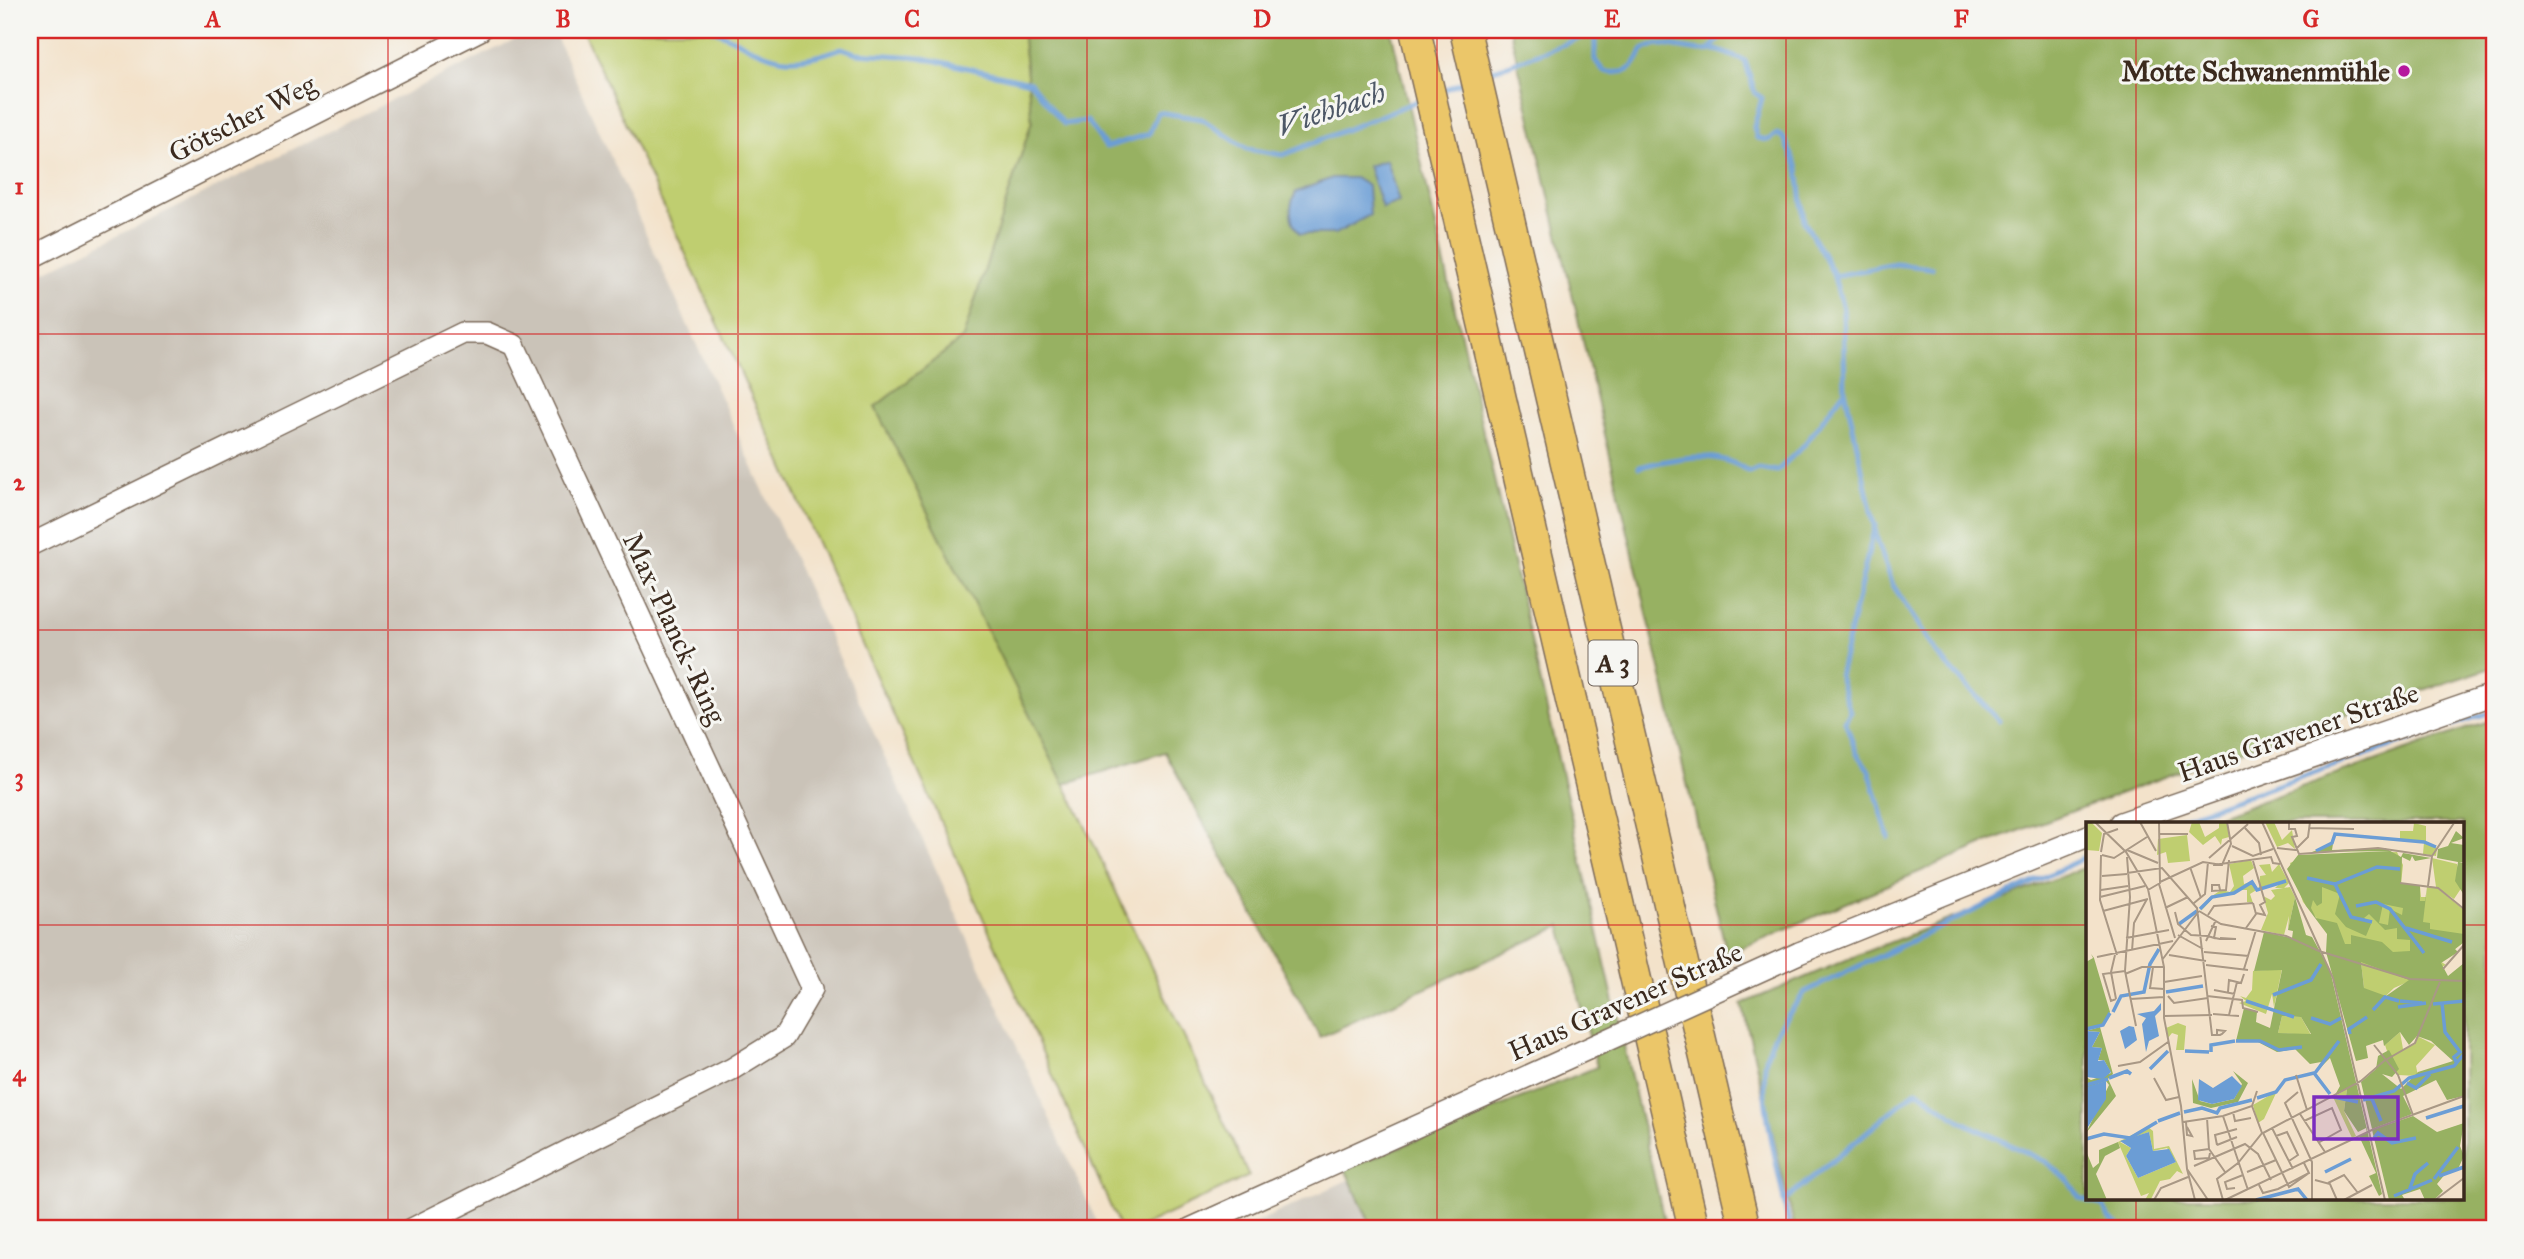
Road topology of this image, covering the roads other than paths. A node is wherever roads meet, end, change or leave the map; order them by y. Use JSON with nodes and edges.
{"nodes":[{"id":1,"x":480,"y":30,"type":"edge"},
{"id":2,"x":1415,"y":30,"type":"edge"},
{"id":3,"x":1465,"y":30,"type":"edge"},
{"id":4,"x":30,"y":258,"type":"edge"},
{"id":5,"x":30,"y":545,"type":"edge"},
{"id":6,"x":2494,"y":694,"type":"edge"},
{"id":7,"x":2124,"y":822,"type":"edge"},
{"id":8,"x":2086,"y":837,"type":"edge"},
{"id":9,"x":412,"y":1229,"type":"edge"},
{"id":10,"x":1190,"y":1229,"type":"edge"},
{"id":11,"x":1694,"y":1229,"type":"edge"},
{"id":12,"x":1745,"y":1229,"type":"edge"}],
"edges":[{"from":1,"to":4,"type":"street","name":"Götscher Weg"},
{"from":2,"to":11,"type":"highway","number":"A 3"},
{"from":3,"to":12,"type":"highway","number":"A 3"},
{"from":5,"to":9,"type":"street","name":"Max-Planck-Ring"},
{"from":6,"to":7,"type":"street","name":"Haus Gravener Straße"},
{"from":8,"to":10,"type":"street","name":"Haus Gravener Straße","bridge":true}]}
